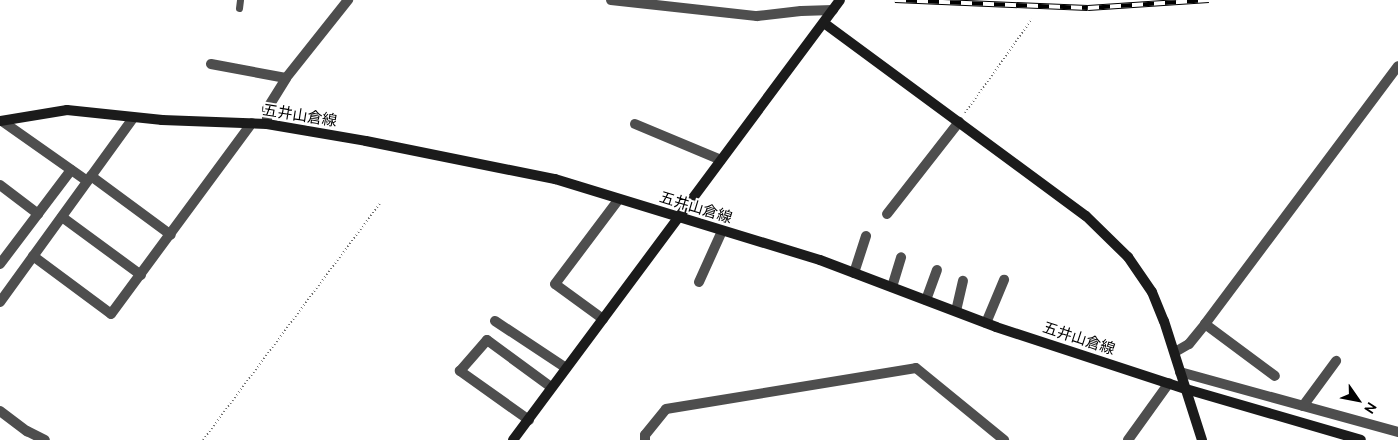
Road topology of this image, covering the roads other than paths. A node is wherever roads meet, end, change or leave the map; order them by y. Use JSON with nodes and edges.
{"nodes":[{"id":1,"x":348,"y":0,"type":"edge"},
{"id":2,"x":611,"y":0,"type":"edge"},
{"id":3,"x":840,"y":0,"type":"edge"},
{"id":4,"x":833,"y":10,"type":"junction"},
{"id":5,"x":824,"y":23,"type":"junction"},
{"id":6,"x":211,"y":64,"type":"dead end"},
{"id":7,"x":1398,"y":66,"type":"edge"},
{"id":8,"x":286,"y":78,"type":"junction"},
{"id":9,"x":134,"y":118,"type":"junction"},
{"id":10,"x":1,"y":121,"type":"edge"},
{"id":11,"x":959,"y":122,"type":"junction"},
{"id":12,"x":252,"y":123,"type":"junction"},
{"id":13,"x":267,"y":124,"type":"junction"},
{"id":14,"x":635,"y":124,"type":"dead end"},
{"id":15,"x":721,"y":160,"type":"junction"},
{"id":16,"x":71,"y":170,"type":"junction"},
{"id":17,"x":89,"y":179,"type":"junction"},
{"id":18,"x":0,"y":185,"type":"edge"},
{"id":19,"x":619,"y":199,"type":"junction"},
{"id":20,"x":38,"y":214,"type":"junction"},
{"id":21,"x":887,"y":214,"type":"dead end"},
{"id":22,"x":62,"y":217,"type":"junction"},
{"id":23,"x":677,"y":217,"type":"junction"},
{"id":24,"x":722,"y":231,"type":"junction"},
{"id":25,"x":171,"y":235,"type":"junction"},
{"id":26,"x":866,"y":236,"type":"dead end"},
{"id":27,"x":0,"y":246,"type":"edge"},
{"id":28,"x":9,"y":253,"type":"junction"},
{"id":29,"x":33,"y":256,"type":"junction"},
{"id":30,"x":901,"y":257,"type":"dead end"},
{"id":31,"x":0,"y":264,"type":"edge"},
{"id":32,"x":937,"y":270,"type":"dead end"},
{"id":33,"x":854,"y":272,"type":"junction"},
{"id":34,"x":141,"y":275,"type":"junction"},
{"id":35,"x":1004,"y":280,"type":"dead end"},
{"id":36,"x":964,"y":281,"type":"dead end"},
{"id":37,"x":699,"y":282,"type":"dead end"},
{"id":38,"x":892,"y":287,"type":"junction"},
{"id":39,"x":926,"y":300,"type":"junction"},
{"id":40,"x":0,"y":302,"type":"edge"},
{"id":41,"x":956,"y":311,"type":"junction"},
{"id":42,"x":603,"y":319,"type":"junction"},
{"id":43,"x":496,"y":320,"type":"dead end"},
{"id":44,"x":986,"y":323,"type":"junction"},
{"id":45,"x":1205,"y":324,"type":"junction"},
{"id":46,"x":1175,"y":352,"type":"junction"},
{"id":47,"x":1336,"y":361,"type":"dead end"},
{"id":48,"x":566,"y":368,"type":"junction"},
{"id":49,"x":1180,"y":372,"type":"junction"},
{"id":50,"x":1275,"y":376,"type":"dead end"},
{"id":51,"x":1169,"y":384,"type":"junction"},
{"id":52,"x":551,"y":387,"type":"junction"},
{"id":53,"x":1186,"y":389,"type":"junction"},
{"id":54,"x":1302,"y":406,"type":"junction"},
{"id":55,"x":0,"y":410,"type":"edge"},
{"id":56,"x":529,"y":420,"type":"junction"},
{"id":57,"x":1398,"y":432,"type":"edge"},
{"id":58,"x":1335,"y":436,"type":"edge"},
{"id":59,"x":45,"y":440,"type":"edge"},
{"id":60,"x":513,"y":440,"type":"edge"},
{"id":61,"x":645,"y":440,"type":"edge"},
{"id":62,"x":1004,"y":440,"type":"edge"},
{"id":63,"x":1128,"y":440,"type":"edge"},
{"id":64,"x":1202,"y":440,"type":"edge"},
{"id":65,"x":1361,"y":440,"type":"edge"}],
"edges":[{"from":1,"to":8,"type":"street"},
{"from":2,"to":4,"type":"street"},
{"from":3,"to":4,"type":"main road"},
{"from":4,"to":5,"type":"main road"},
{"from":5,"to":11,"type":"main road"},
{"from":5,"to":15,"type":"main road"},
{"from":6,"to":8,"type":"street"},
{"from":7,"to":45,"type":"street"},
{"from":8,"to":13,"type":"street"},
{"from":9,"to":10,"type":"main road","name":"五井山倉線"},
{"from":9,"to":12,"type":"main road","name":"五井山倉線"},
{"from":9,"to":17,"type":"street"},
{"from":10,"to":16,"type":"street"},
{"from":11,"to":21,"type":"street"},
{"from":11,"to":46,"type":"main road"},
{"from":12,"to":13,"type":"main road","name":"五井山倉線"},
{"from":12,"to":25,"type":"street"},
{"from":13,"to":19,"type":"main road","name":"五井山倉線"},
{"from":14,"to":15,"type":"street"},
{"from":15,"to":23,"type":"main road"},
{"from":16,"to":17,"type":"street"},
{"from":16,"to":20,"type":"street"},
{"from":17,"to":22,"type":"street"},
{"from":17,"to":25,"type":"street"},
{"from":18,"to":20,"type":"street"},
{"from":19,"to":23,"type":"main road","name":"五井山倉線"},
{"from":19,"to":42,"type":"street"},
{"from":20,"to":28,"type":"street"},
{"from":22,"to":29,"type":"street"},
{"from":22,"to":34,"type":"street"},
{"from":23,"to":24,"type":"main road","name":"五井山倉線"},
{"from":23,"to":42,"type":"main road"},
{"from":24,"to":33,"type":"main road","name":"五井山倉線"},
{"from":24,"to":37,"type":"street"},
{"from":25,"to":34,"type":"street"},
{"from":26,"to":33,"type":"street"},
{"from":27,"to":28,"type":"street"},
{"from":28,"to":31,"type":"street"},
{"from":29,"to":34,"type":"street"},
{"from":29,"to":40,"type":"street"},
{"from":30,"to":38,"type":"street"},
{"from":32,"to":39,"type":"street"},
{"from":33,"to":38,"type":"main road","name":"五井山倉線"},
{"from":35,"to":44,"type":"street"},
{"from":36,"to":41,"type":"street"},
{"from":38,"to":39,"type":"main road","name":"五井山倉線"},
{"from":39,"to":41,"type":"main road","name":"五井山倉線"},
{"from":41,"to":44,"type":"main road","name":"五井山倉線"},
{"from":42,"to":48,"type":"main road"},
{"from":43,"to":48,"type":"street"},
{"from":44,"to":51,"type":"main road","name":"五井山倉線"},
{"from":45,"to":46,"type":"street"},
{"from":45,"to":50,"type":"street"},
{"from":46,"to":49,"type":"main road"},
{"from":47,"to":54,"type":"street"},
{"from":48,"to":52,"type":"main road"},
{"from":49,"to":53,"type":"main road"},
{"from":49,"to":54,"type":"street"},
{"from":51,"to":53,"type":"main road","name":"五井山倉線"},
{"from":51,"to":63,"type":"street"},
{"from":52,"to":56,"type":"main road"},
{"from":52,"to":56,"type":"street"},
{"from":53,"to":58,"type":"main road","name":"五井山倉線"},
{"from":53,"to":64,"type":"main road"},
{"from":54,"to":57,"type":"street"},
{"from":55,"to":59,"type":"street"},
{"from":56,"to":60,"type":"main road"},
{"from":58,"to":65,"type":"main road","name":"五井山倉線"},
{"from":61,"to":62,"type":"street"}]}
